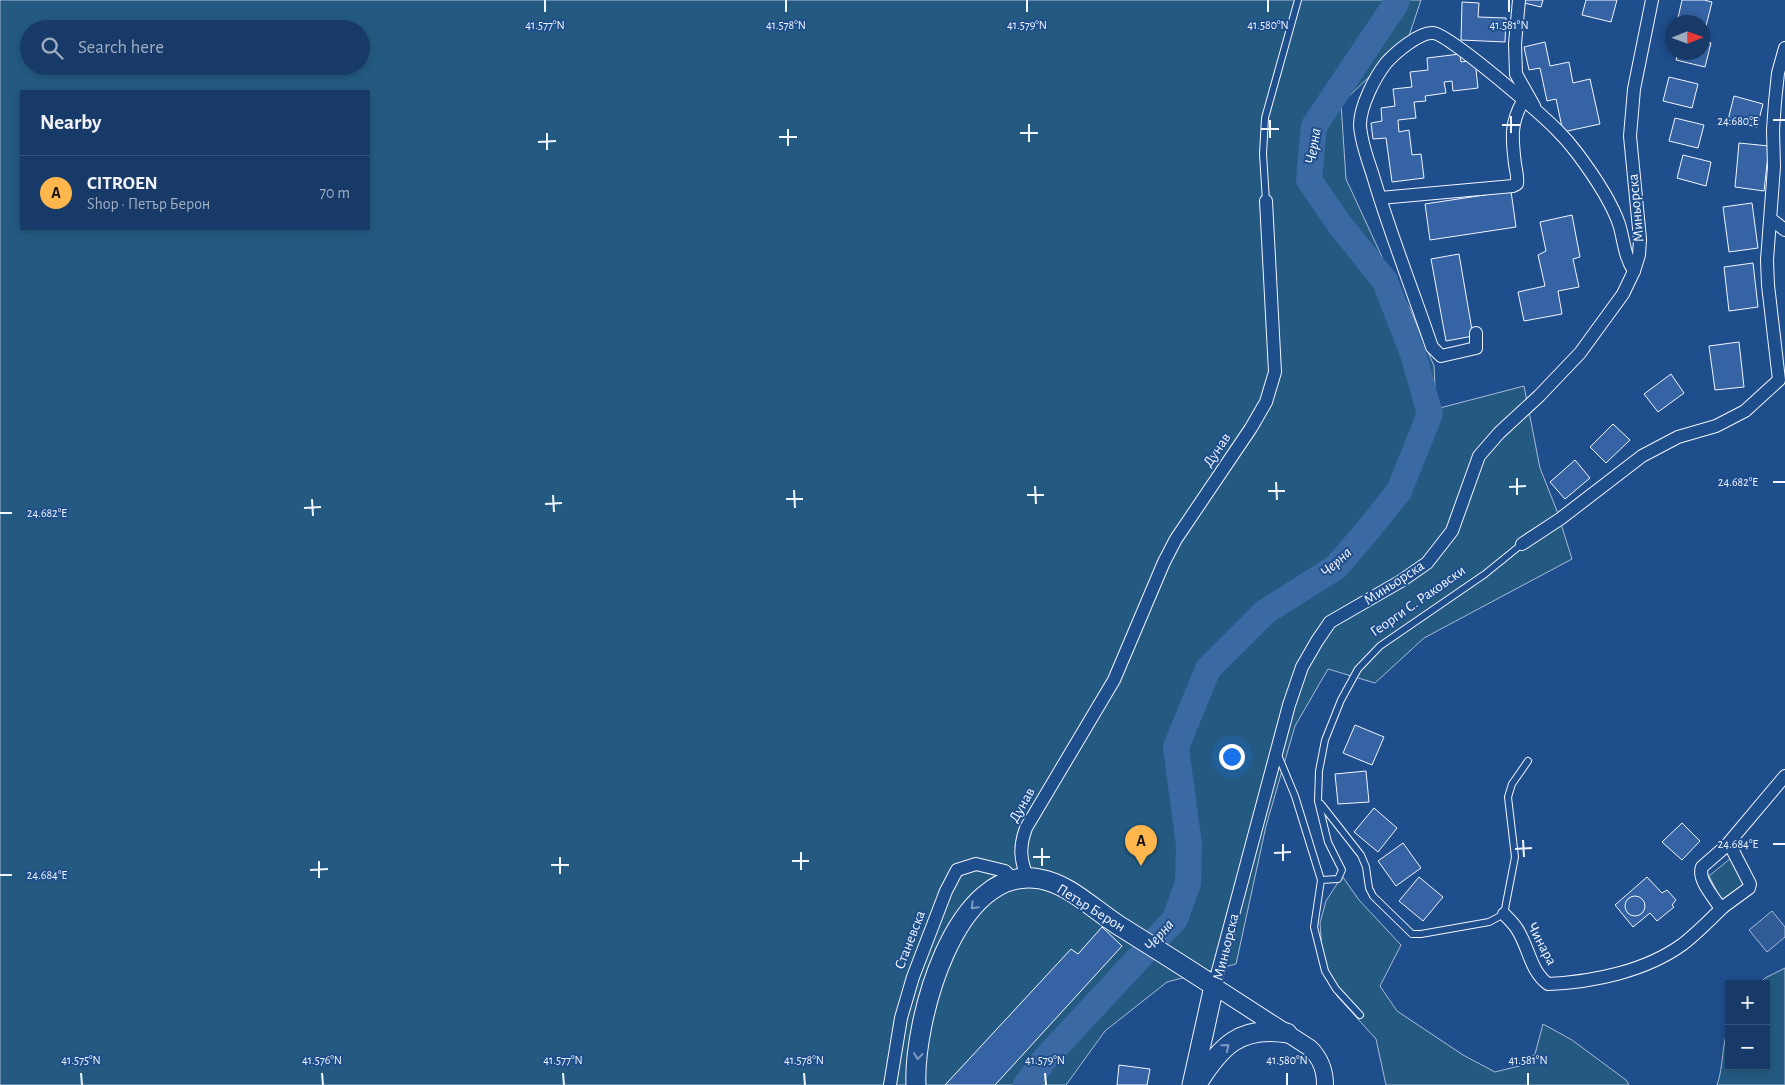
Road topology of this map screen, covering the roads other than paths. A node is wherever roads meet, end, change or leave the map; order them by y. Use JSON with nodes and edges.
{"nodes":[{"id":1,"x":1298,"y":0,"type":"edge"},
{"id":2,"x":1519,"y":0,"type":"edge"},
{"id":3,"x":1652,"y":0,"type":"edge"},
{"id":4,"x":1785,"y":48,"type":"edge"},
{"id":5,"x":1523,"y":101,"type":"junction"},
{"id":6,"x":1539,"y":115,"type":"junction"},
{"id":7,"x":1380,"y":198,"type":"junction"},
{"id":8,"x":1266,"y":201,"type":"joint"},
{"id":9,"x":1772,"y":220,"type":"junction"},
{"id":10,"x":1785,"y":230,"type":"edge"},
{"id":11,"x":1634,"y":271,"type":"junction"},
{"id":12,"x":1476,"y":333,"type":"dead end"},
{"id":13,"x":1522,"y":544,"type":"joint"},
{"id":14,"x":1277,"y":751,"type":"junction"},
{"id":15,"x":1528,"y":761,"type":"dead end"},
{"id":16,"x":1785,"y":776,"type":"edge"},
{"id":17,"x":1318,"y":801,"type":"junction"},
{"id":18,"x":1726,"y":846,"type":"junction"},
{"id":19,"x":1021,"y":879,"type":"junction"},
{"id":20,"x":1321,"y":880,"type":"junction"},
{"id":21,"x":1723,"y":907,"type":"junction"},
{"id":22,"x":1504,"y":914,"type":"junction"},
{"id":23,"x":1214,"y":986,"type":"junction"},
{"id":24,"x":1360,"y":1015,"type":"dead end"},
{"id":25,"x":1286,"y":1033,"type":"junction"},
{"id":26,"x":890,"y":1085,"type":"edge"},
{"id":27,"x":916,"y":1085,"type":"edge"},
{"id":28,"x":1194,"y":1085,"type":"edge"},
{"id":29,"x":1325,"y":1085,"type":"edge"}],
"edges":[{"from":1,"to":8,"type":"lane","name":"Дунав"},
{"from":2,"to":6,"type":"street"},
{"from":3,"to":11,"type":"street","name":"Миньорска"},
{"from":4,"to":9,"type":"street"},
{"from":5,"to":6,"type":"street"},
{"from":5,"to":7,"type":"street"},
{"from":5,"to":7,"type":"street"},
{"from":6,"to":11,"type":"street"},
{"from":7,"to":12,"type":"street"},
{"from":8,"to":19,"type":"street","name":"Дунав"},
{"from":9,"to":10,"type":"street"},
{"from":9,"to":13,"type":"street","name":"Георги С. Раковски"},
{"from":11,"to":14,"type":"street","name":"Миньорска"},
{"from":13,"to":17,"type":"lane","name":"Георги С. Раковски"},
{"from":14,"to":20,"type":"lane"},
{"from":14,"to":23,"type":"street","name":"Миньорска"},
{"from":15,"to":22,"type":"lane"},
{"from":16,"to":18,"type":"street"},
{"from":17,"to":20,"type":"lane","name":"Георги С. Раковски"},
{"from":17,"to":22,"type":"lane"},
{"from":18,"to":21,"type":"street"},
{"from":18,"to":21,"type":"street"},
{"from":19,"to":23,"type":"main road","name":"Петър Берон"},
{"from":19,"to":26,"type":"street","name":"Станевска"},
{"from":19,"to":27,"type":"main road","one_way":true},
{"from":20,"to":24,"type":"lane"},
{"from":21,"to":22,"type":"street","name":"Чинара"},
{"from":23,"to":25,"type":"street","name":"Миньорска"},
{"from":23,"to":28,"type":"main road"},
{"from":28,"to":25,"type":"main road","one_way":true},
{"from":25,"to":29,"type":"street","name":"Миньорска"}]}
